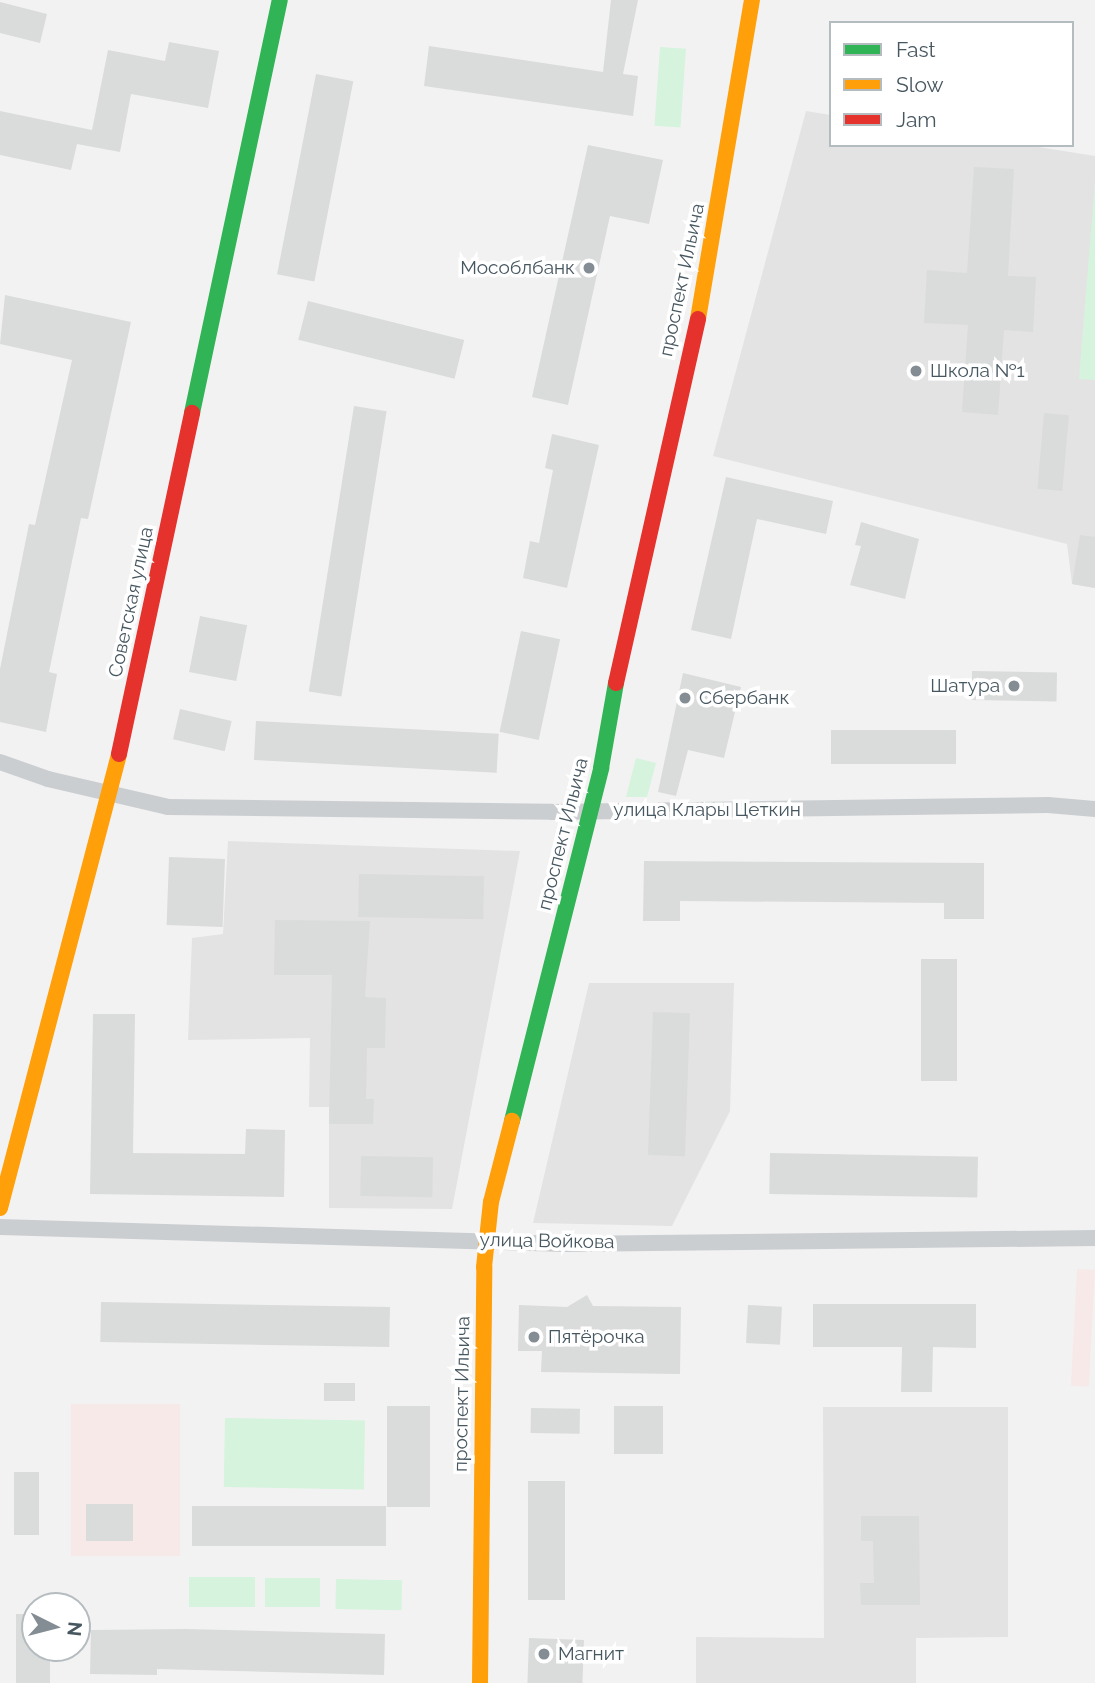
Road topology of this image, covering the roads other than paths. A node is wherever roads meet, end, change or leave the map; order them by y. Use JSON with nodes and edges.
{"nodes":[{"id":1,"x":280,"y":0,"type":"edge"},
{"id":2,"x":752,"y":0,"type":"edge"},
{"id":3,"x":0,"y":762,"type":"edge"},
{"id":4,"x":111,"y":794,"type":"junction"},
{"id":5,"x":1095,"y":809,"type":"edge"},
{"id":6,"x":592,"y":811,"type":"junction"},
{"id":7,"x":0,"y":1208,"type":"edge"},
{"id":8,"x":0,"y":1227,"type":"edge"},
{"id":9,"x":1095,"y":1238,"type":"edge"},
{"id":10,"x":487,"y":1242,"type":"junction"},
{"id":11,"x":480,"y":1683,"type":"edge"}],
"edges":[{"from":1,"to":4,"type":"street","name":"Советская улица"},
{"from":2,"to":6,"type":"street","name":"проспект Ильича"},
{"from":3,"to":4,"type":"street","name":"улица Клары Цеткин"},
{"from":4,"to":6,"type":"street","name":"улица Клары Цеткин"},
{"from":4,"to":7,"type":"street","name":"Советская улица"},
{"from":5,"to":6,"type":"street","name":"улица Клары Цеткин"},
{"from":6,"to":10,"type":"street","name":"проспект Ильича"},
{"from":8,"to":10,"type":"street","name":"улица Войкова"},
{"from":9,"to":10,"type":"street","name":"улица Войкова"},
{"from":10,"to":11,"type":"street","name":"проспект Ильича"}]}
